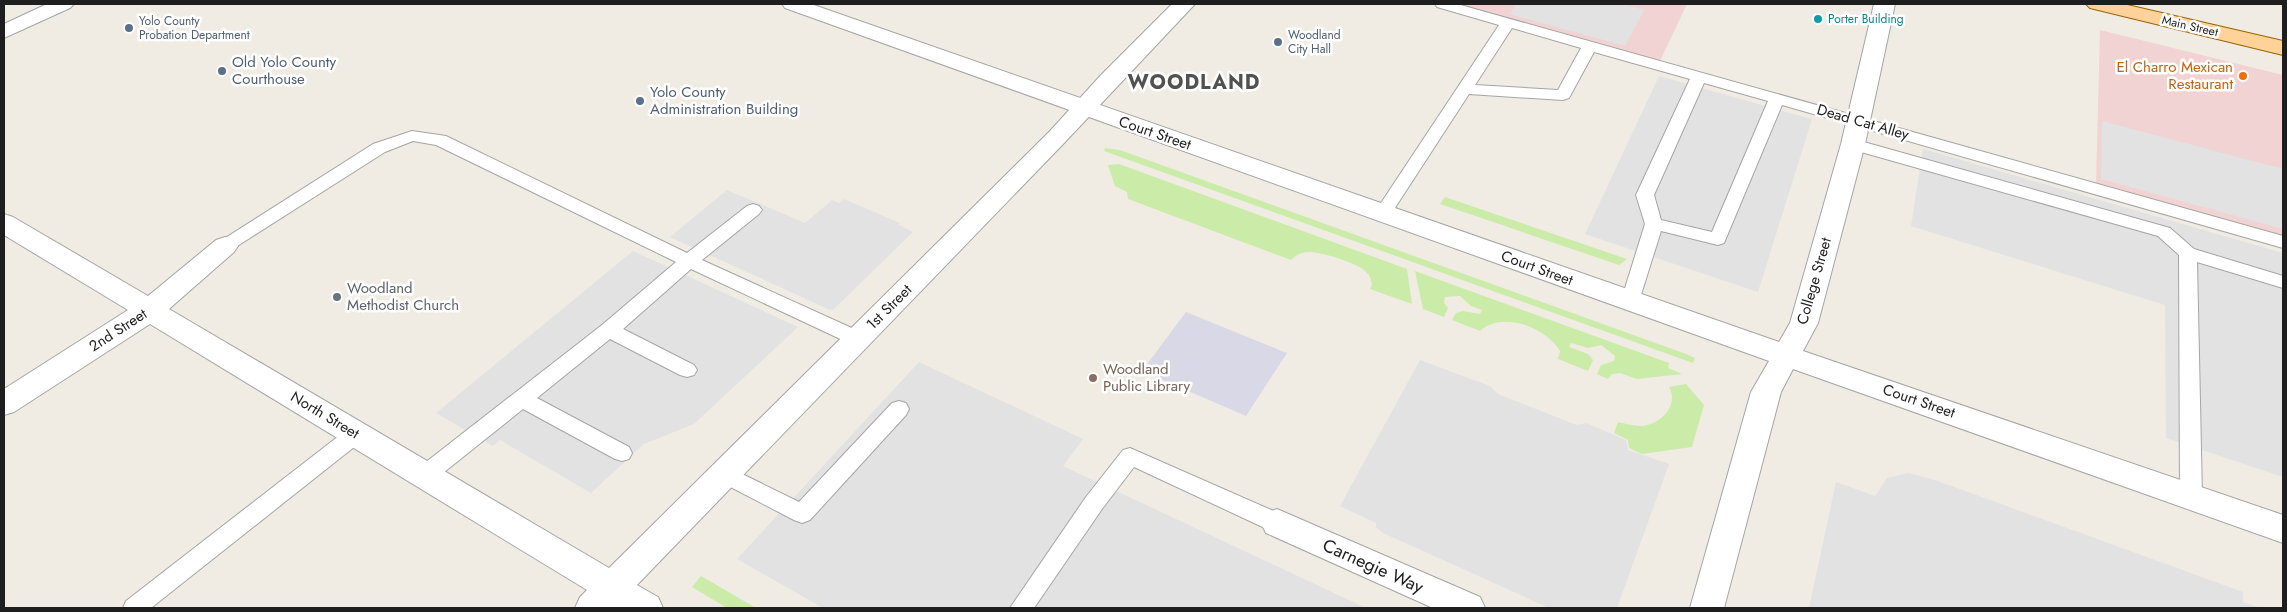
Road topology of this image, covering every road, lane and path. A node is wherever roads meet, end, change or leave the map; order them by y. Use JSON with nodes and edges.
{"nodes":[{"id":1,"x":62,"y":4,"type":"edge"},
{"id":2,"x":792,"y":4,"type":"edge"},
{"id":3,"x":1184,"y":4,"type":"edge"},
{"id":4,"x":1442,"y":4,"type":"edge"},
{"id":5,"x":1885,"y":4,"type":"edge"},
{"id":6,"x":2098,"y":4,"type":"edge"},
{"id":7,"x":1508,"y":23,"type":"junction"},
{"id":8,"x":4,"y":32,"type":"edge"},
{"id":9,"x":1590,"y":46,"type":"junction"},
{"id":10,"x":2283,"y":48,"type":"edge"},
{"id":11,"x":1698,"y":77,"type":"junction"},
{"id":12,"x":1466,"y":89,"type":"junction"},
{"id":13,"x":1777,"y":98,"type":"junction"},
{"id":14,"x":1083,"y":108,"type":"junction"},
{"id":15,"x":1856,"y":132,"type":"junction"},
{"id":16,"x":753,"y":210,"type":"dead end"},
{"id":17,"x":1383,"y":213,"type":"junction"},
{"id":18,"x":4,"y":222,"type":"edge"},
{"id":19,"x":1654,"y":224,"type":"junction"},
{"id":20,"x":2283,"y":242,"type":"edge"},
{"id":21,"x":225,"y":246,"type":"joint"},
{"id":22,"x":2188,"y":253,"type":"junction"},
{"id":23,"x":689,"y":261,"type":"junction"},
{"id":24,"x":2283,"y":282,"type":"edge"},
{"id":25,"x":1630,"y":301,"type":"junction"},
{"id":26,"x":150,"y":310,"type":"junction"},
{"id":27,"x":609,"y":330,"type":"junction"},
{"id":28,"x":858,"y":338,"type":"junction"},
{"id":29,"x":1786,"y":355,"type":"junction"},
{"id":30,"x":687,"y":370,"type":"dead end"},
{"id":31,"x":522,"y":398,"type":"junction"},
{"id":32,"x":4,"y":404,"type":"edge"},
{"id":33,"x":899,"y":409,"type":"dead end"},
{"id":34,"x":356,"y":434,"type":"junction"},
{"id":35,"x":622,"y":453,"type":"dead end"},
{"id":36,"x":724,"y":474,"type":"junction"},
{"id":37,"x":425,"y":475,"type":"junction"},
{"id":38,"x":2190,"y":496,"type":"junction"},
{"id":39,"x":1277,"y":523,"type":"joint"},
{"id":40,"x":2283,"y":529,"type":"edge"},
{"id":41,"x":612,"y":587,"type":"junction"},
{"id":42,"x":134,"y":608,"type":"edge"},
{"id":43,"x":592,"y":608,"type":"edge"},
{"id":44,"x":646,"y":608,"type":"edge"},
{"id":45,"x":1021,"y":608,"type":"edge"},
{"id":46,"x":1468,"y":608,"type":"edge"},
{"id":47,"x":1707,"y":608,"type":"edge"}],
"edges":[{"from":1,"to":8,"type":"street"},
{"from":2,"to":14,"type":"street","name":"Court Street"},
{"from":3,"to":14,"type":"street","name":"1st Street"},
{"from":4,"to":7,"type":"lane","name":"Dead Cat Alley"},
{"from":5,"to":15,"type":"street","name":"College Street"},
{"from":6,"to":10,"type":"main road","name":"Main Street"},
{"from":7,"to":9,"type":"lane","name":"Dead Cat Alley"},
{"from":7,"to":12,"type":"lane"},
{"from":9,"to":11,"type":"lane","name":"Dead Cat Alley"},
{"from":9,"to":12,"type":"lane"},
{"from":11,"to":13,"type":"lane","name":"Dead Cat Alley"},
{"from":11,"to":19,"type":"lane"},
{"from":12,"to":17,"type":"lane"},
{"from":13,"to":15,"type":"lane","name":"Dead Cat Alley"},
{"from":13,"to":19,"type":"lane"},
{"from":14,"to":17,"type":"street","name":"Court Street"},
{"from":14,"to":28,"type":"street","name":"1st Street"},
{"from":15,"to":20,"type":"lane","name":"Dead Cat Alley"},
{"from":15,"to":22,"type":"lane"},
{"from":15,"to":29,"type":"street","name":"College Street"},
{"from":16,"to":23,"type":"lane"},
{"from":17,"to":25,"type":"street","name":"Court Street"},
{"from":18,"to":26,"type":"street","name":"North Street"},
{"from":19,"to":25,"type":"lane"},
{"from":21,"to":23,"type":"lane"},
{"from":21,"to":26,"type":"street","name":"2nd Street"},
{"from":22,"to":24,"type":"lane"},
{"from":22,"to":38,"type":"lane"},
{"from":23,"to":27,"type":"lane"},
{"from":23,"to":28,"type":"lane"},
{"from":25,"to":29,"type":"street","name":"Court Street"},
{"from":26,"to":32,"type":"street","name":"2nd Street"},
{"from":26,"to":34,"type":"street","name":"North Street"},
{"from":27,"to":30,"type":"lane"},
{"from":27,"to":31,"type":"lane"},
{"from":28,"to":36,"type":"street","name":"1st Street"},
{"from":29,"to":38,"type":"street","name":"Court Street"},
{"from":29,"to":47,"type":"street","name":"College Street"},
{"from":31,"to":35,"type":"lane"},
{"from":31,"to":37,"type":"lane"},
{"from":33,"to":36,"type":"lane"},
{"from":34,"to":37,"type":"street","name":"North Street"},
{"from":34,"to":42,"type":"lane"},
{"from":36,"to":41,"type":"street","name":"1st Street"},
{"from":37,"to":41,"type":"street","name":"North Street"},
{"from":38,"to":40,"type":"street","name":"Court Street"},
{"from":39,"to":45,"type":"lane"},
{"from":39,"to":46,"type":"street","name":"Carnegie Way"},
{"from":41,"to":43,"type":"street","name":"1st Street"},
{"from":41,"to":44,"type":"street","name":"North Street"}]}
